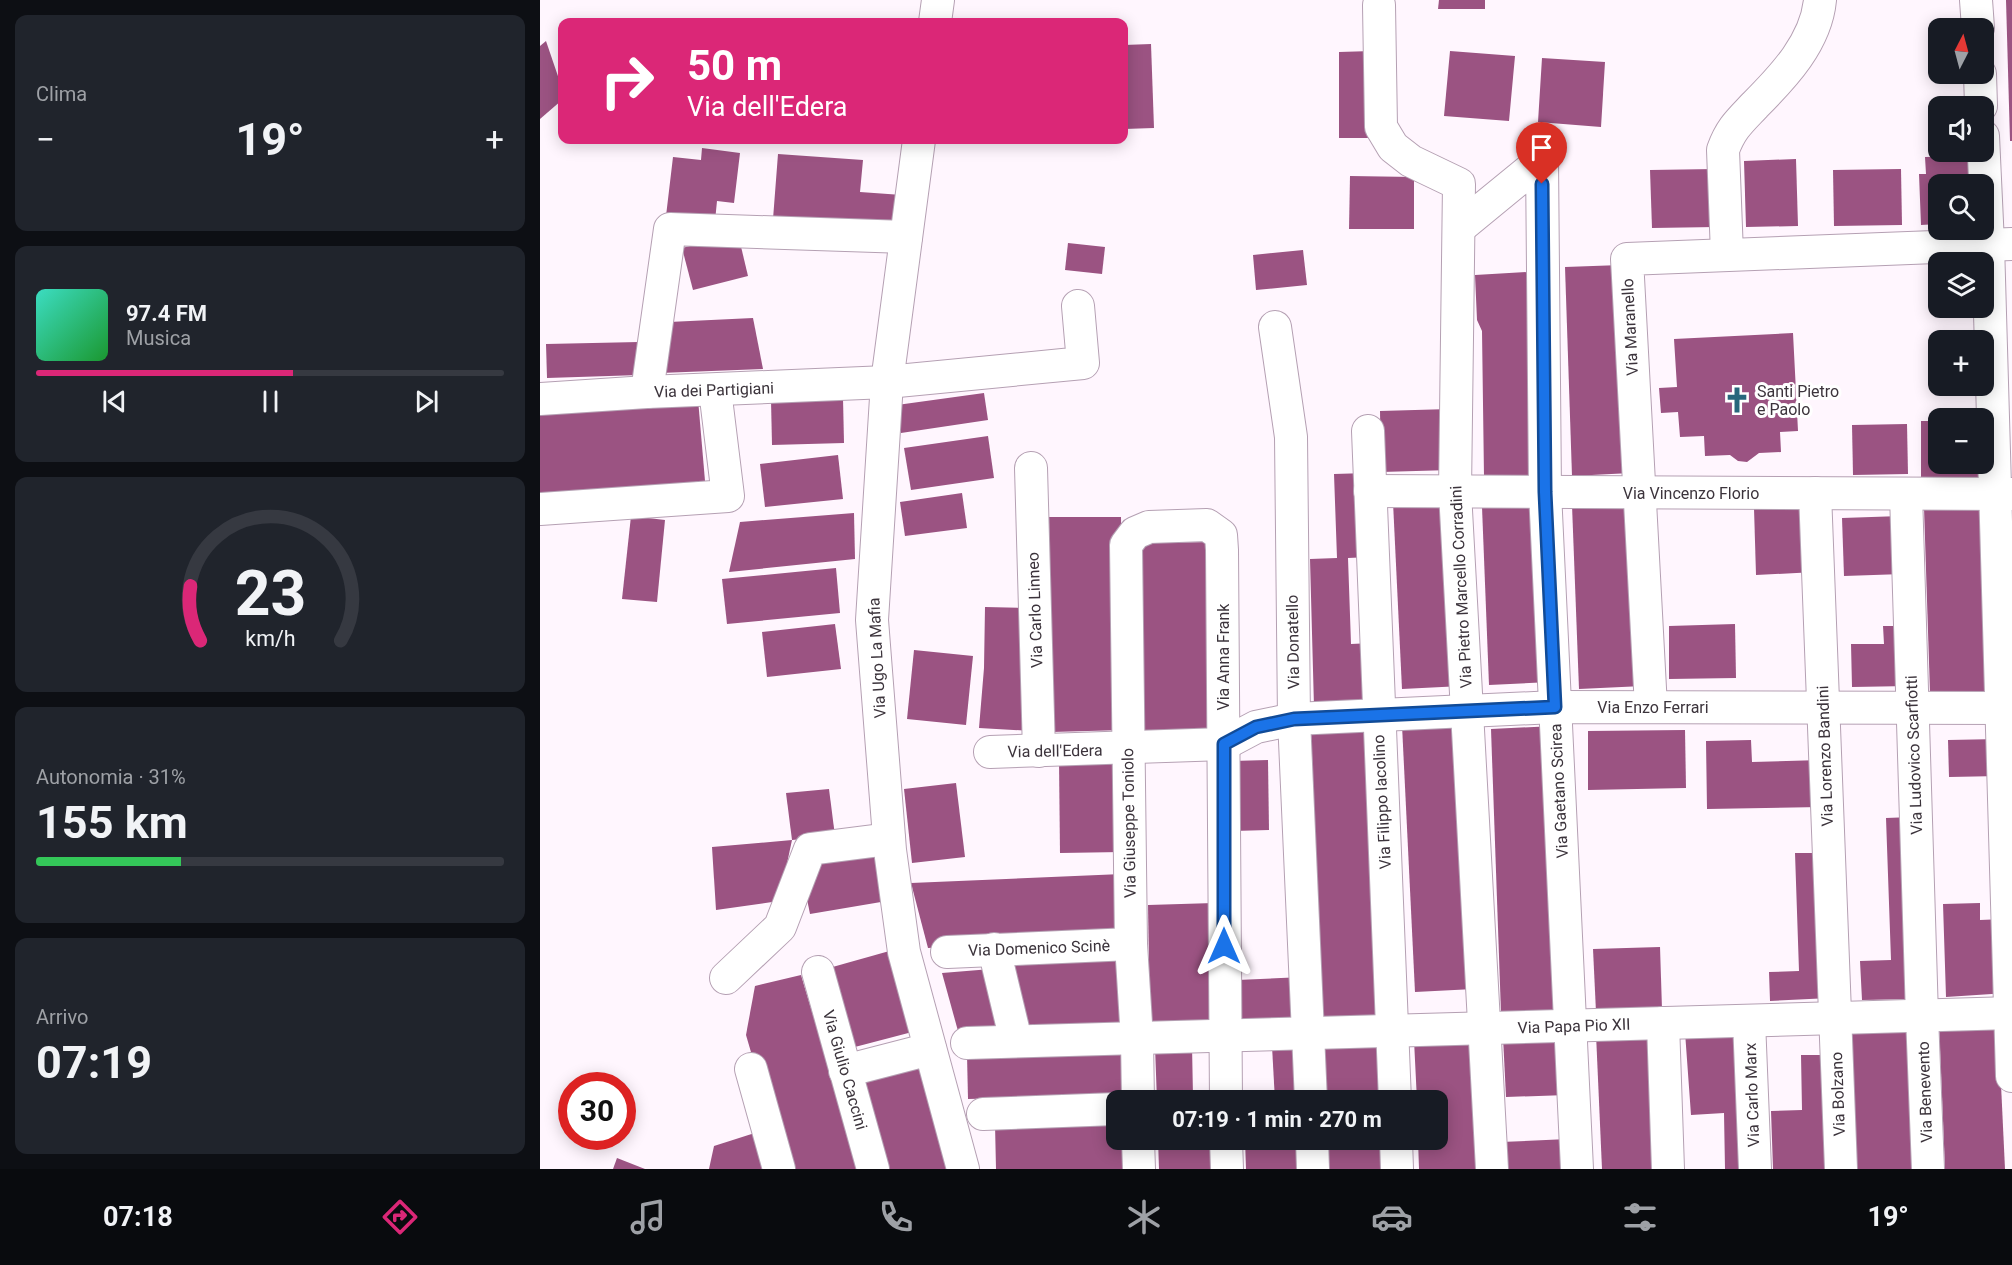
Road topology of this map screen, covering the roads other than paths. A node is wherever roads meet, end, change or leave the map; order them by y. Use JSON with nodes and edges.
{"nodes":[{"id":1,"x":938,"y":0,"type":"edge"},
{"id":2,"x":1820,"y":0,"type":"edge"},
{"id":3,"x":1976,"y":0,"type":"edge"},
{"id":4,"x":1380,"y":5,"type":"dead end"},
{"id":5,"x":936,"y":18,"type":"edge"},
{"id":6,"x":1977,"y":18,"type":"edge"},
{"id":7,"x":918,"y":144,"type":"edge"},
{"id":8,"x":1987,"y":162,"type":"edge"},
{"id":9,"x":1459,"y":228,"type":"junction"},
{"id":10,"x":906,"y":237,"type":"junction"},
{"id":11,"x":2000,"y":244,"type":"edge"},
{"id":12,"x":1727,"y":254,"type":"junction"},
{"id":13,"x":1078,"y":306,"type":"dead end"},
{"id":14,"x":1275,"y":327,"type":"dead end"},
{"id":15,"x":887,"y":382,"type":"junction"},
{"id":16,"x":715,"y":390,"type":"junction"},
{"id":17,"x":647,"y":392,"type":"junction"},
{"id":18,"x":540,"y":399,"type":"edge"},
{"id":19,"x":1368,"y":431,"type":"dead end"},
{"id":20,"x":1031,"y":468,"type":"dead end"},
{"id":21,"x":1370,"y":491,"type":"junction"},
{"id":22,"x":1455,"y":492,"type":"junction"},
{"id":23,"x":1545,"y":492,"type":"junction"},
{"id":24,"x":1639,"y":493,"type":"junction"},
{"id":25,"x":1815,"y":494,"type":"junction"},
{"id":26,"x":1906,"y":494,"type":"junction"},
{"id":27,"x":2003,"y":494,"type":"edge"},
{"id":28,"x":540,"y":509,"type":"edge"},
{"id":29,"x":1126,"y":545,"type":"joint"},
{"id":30,"x":1555,"y":707,"type":"junction"},
{"id":31,"x":1651,"y":707,"type":"junction"},
{"id":32,"x":1823,"y":708,"type":"junction"},
{"id":33,"x":1912,"y":708,"type":"junction"},
{"id":34,"x":2007,"y":708,"type":"edge"},
{"id":35,"x":1467,"y":711,"type":"junction"},
{"id":36,"x":1378,"y":715,"type":"junction"},
{"id":37,"x":1294,"y":719,"type":"junction"},
{"id":38,"x":1224,"y":744,"type":"junction"},
{"id":39,"x":1128,"y":749,"type":"junction"},
{"id":40,"x":1039,"y":751,"type":"junction"},
{"id":41,"x":990,"y":752,"type":"dead end"},
{"id":42,"x":889,"y":839,"type":"junction"},
{"id":43,"x":1131,"y":944,"type":"junction"},
{"id":44,"x":994,"y":949,"type":"junction"},
{"id":45,"x":947,"y":952,"type":"dead end"},
{"id":46,"x":818,"y":972,"type":"dead end"},
{"id":47,"x":726,"y":978,"type":"dead end"},
{"id":48,"x":2011,"y":1013,"type":"edge"},
{"id":49,"x":1922,"y":1016,"type":"junction"},
{"id":50,"x":1835,"y":1018,"type":"junction"},
{"id":51,"x":1749,"y":1021,"type":"junction"},
{"id":52,"x":1663,"y":1023,"type":"junction"},
{"id":53,"x":1570,"y":1026,"type":"junction"},
{"id":54,"x":1484,"y":1028,"type":"junction"},
{"id":55,"x":1392,"y":1032,"type":"junction"},
{"id":56,"x":1308,"y":1034,"type":"junction"},
{"id":57,"x":1225,"y":1036,"type":"junction"},
{"id":58,"x":1137,"y":1039,"type":"junction"},
{"id":59,"x":1016,"y":1041,"type":"junction"},
{"id":60,"x":967,"y":1043,"type":"dead end"},
{"id":61,"x":930,"y":1049,"type":"junction"},
{"id":62,"x":751,"y":1069,"type":"dead end"},
{"id":63,"x":845,"y":1071,"type":"junction"},
{"id":64,"x":2012,"y":1076,"type":"edge"},
{"id":65,"x":1138,"y":1090,"type":"edge"},
{"id":66,"x":1226,"y":1090,"type":"edge"},
{"id":67,"x":1311,"y":1090,"type":"edge"},
{"id":68,"x":1395,"y":1090,"type":"edge"},
{"id":69,"x":1106,"y":1109,"type":"edge"},
{"id":70,"x":983,"y":1114,"type":"dead end"},
{"id":71,"x":1138,"y":1150,"type":"edge"},
{"id":72,"x":1226,"y":1150,"type":"edge"},
{"id":73,"x":1313,"y":1150,"type":"edge"},
{"id":74,"x":1396,"y":1150,"type":"edge"},
{"id":75,"x":779,"y":1169,"type":"edge"},
{"id":76,"x":873,"y":1169,"type":"edge"},
{"id":77,"x":963,"y":1169,"type":"edge"},
{"id":78,"x":1139,"y":1169,"type":"edge"},
{"id":79,"x":1227,"y":1169,"type":"edge"},
{"id":80,"x":1314,"y":1169,"type":"edge"},
{"id":81,"x":1397,"y":1169,"type":"edge"},
{"id":82,"x":1492,"y":1169,"type":"edge"},
{"id":83,"x":1577,"y":1169,"type":"edge"},
{"id":84,"x":1668,"y":1169,"type":"edge"},
{"id":85,"x":1755,"y":1169,"type":"edge"},
{"id":86,"x":1841,"y":1169,"type":"edge"},
{"id":87,"x":1928,"y":1169,"type":"edge"}],
"edges":[{"from":1,"to":5,"type":"street"},
{"from":2,"to":12,"type":"street"},
{"from":3,"to":6,"type":"street"},
{"from":4,"to":9,"type":"street","name":"Via Pietro Marcello Corradini"},
{"from":7,"to":10,"type":"street","name":"Via Ugo La Mafia"},
{"from":8,"to":11,"type":"street"},
{"from":9,"to":22,"type":"street","name":"Via Pietro Marcello Corradini"},
{"from":9,"to":23,"type":"street","name":"Via Gaetano Scirea"},
{"from":10,"to":15,"type":"street","name":"Via Ugo La Mafia"},
{"from":10,"to":17,"type":"street"},
{"from":11,"to":12,"type":"street","name":"Via Maranello"},
{"from":11,"to":27,"type":"street"},
{"from":12,"to":24,"type":"street","name":"Via Maranello"},
{"from":13,"to":15,"type":"street","name":"Via dei Partigiani"},
{"from":14,"to":37,"type":"street","name":"Via Donatello"},
{"from":15,"to":16,"type":"street","name":"Via dei Partigiani"},
{"from":15,"to":42,"type":"street","name":"Via Ugo La Mafia"},
{"from":16,"to":17,"type":"street","name":"Via dei Partigiani"},
{"from":16,"to":28,"type":"street"},
{"from":17,"to":18,"type":"street","name":"Via dei Partigiani"},
{"from":19,"to":21,"type":"street","name":"Via Filippo Iacolino"},
{"from":20,"to":40,"type":"street","name":"Via Carlo Linneo"},
{"from":21,"to":22,"type":"street","name":"Via Vincenzo Florio"},
{"from":21,"to":36,"type":"street","name":"Via Filippo Iacolino"},
{"from":22,"to":23,"type":"street","name":"Via Vincenzo Florio"},
{"from":22,"to":35,"type":"street","name":"Via Pietro Marcello Corradini"},
{"from":23,"to":24,"type":"street","name":"Via Vincenzo Florio"},
{"from":23,"to":30,"type":"street","name":"Via Gaetano Scirea"},
{"from":24,"to":25,"type":"street","name":"Via Vincenzo Florio"},
{"from":24,"to":31,"type":"street","name":"Via Maranello"},
{"from":25,"to":26,"type":"street","name":"Via Vincenzo Florio"},
{"from":25,"to":32,"type":"street","name":"Via Lorenzo Bandini"},
{"from":26,"to":27,"type":"street","name":"Via Vincenzo Florio"},
{"from":26,"to":33,"type":"street","name":"Via Ludovico Scarfiotti"},
{"from":27,"to":34,"type":"street"},
{"from":29,"to":38,"type":"street","name":"Via Anna Frank"},
{"from":29,"to":39,"type":"street","name":"Via Giuseppe Toniolo"},
{"from":30,"to":31,"type":"street","name":"Via Enzo Ferrari"},
{"from":30,"to":35,"type":"street","name":"Via Enzo Ferrari"},
{"from":30,"to":53,"type":"street","name":"Via Gaetano Scirea"},
{"from":31,"to":32,"type":"street","name":"Via Enzo Ferrari"},
{"from":32,"to":33,"type":"street","name":"Via Enzo Ferrari"},
{"from":32,"to":50,"type":"street","name":"Via Lorenzo Bandini"},
{"from":33,"to":34,"type":"street","name":"Via Enzo Ferrari"},
{"from":33,"to":49,"type":"street","name":"Via Ludovico Scarfiotti"},
{"from":34,"to":48,"type":"street"},
{"from":35,"to":36,"type":"street","name":"Via Enzo Ferrari"},
{"from":35,"to":54,"type":"street","name":"Via Pietro Marcello Corradini"},
{"from":36,"to":37,"type":"street","name":"Via Enzo Ferrari"},
{"from":36,"to":55,"type":"street","name":"Via Filippo Iacolino"},
{"from":37,"to":38,"type":"street","name":"Via dell'Edera"},
{"from":37,"to":56,"type":"street","name":"Via Donatello"},
{"from":38,"to":39,"type":"street","name":"Via dell'Edera"},
{"from":38,"to":57,"type":"street","name":"Via Anna Frank"},
{"from":39,"to":40,"type":"street","name":"Via dell'Edera"},
{"from":39,"to":43,"type":"street","name":"Via Giuseppe Toniolo"},
{"from":40,"to":41,"type":"street","name":"Via dell'Edera"},
{"from":42,"to":47,"type":"street"},
{"from":42,"to":61,"type":"street","name":"Via Ugo La Mafia"},
{"from":43,"to":44,"type":"street","name":"Via Domenico Scinè"},
{"from":43,"to":58,"type":"street","name":"Via Giuseppe Toniolo"},
{"from":44,"to":45,"type":"street","name":"Via Domenico Scinè"},
{"from":44,"to":59,"type":"street"},
{"from":46,"to":63,"type":"street","name":"Via Giulio Caccini"},
{"from":48,"to":49,"type":"street","name":"Via Papa Pio XII"},
{"from":48,"to":64,"type":"street"},
{"from":49,"to":50,"type":"street","name":"Via Papa Pio XII"},
{"from":49,"to":87,"type":"street","name":"Via Benevento"},
{"from":50,"to":51,"type":"street","name":"Via Papa Pio XII"},
{"from":50,"to":86,"type":"street","name":"Via Bolzano"},
{"from":51,"to":52,"type":"street","name":"Via Papa Pio XII"},
{"from":51,"to":85,"type":"street","name":"Via Carlo Marx"},
{"from":52,"to":53,"type":"street","name":"Via Papa Pio XII"},
{"from":52,"to":84,"type":"street"},
{"from":53,"to":54,"type":"street","name":"Via Papa Pio XII"},
{"from":53,"to":83,"type":"street","name":"Via Gaetano Scirea"},
{"from":54,"to":55,"type":"street","name":"Via Papa Pio XII"},
{"from":54,"to":82,"type":"street","name":"Via Pietro Marcello Corradini"},
{"from":55,"to":56,"type":"street","name":"Via Papa Pio XII"},
{"from":55,"to":68,"type":"street","name":"Via Filippo Iacolino"},
{"from":56,"to":57,"type":"street","name":"Via Papa Pio XII"},
{"from":56,"to":67,"type":"street","name":"Via Donatello"},
{"from":57,"to":58,"type":"street","name":"Via Papa Pio XII"},
{"from":57,"to":66,"type":"street","name":"Via Anna Frank"},
{"from":58,"to":59,"type":"street","name":"Via Papa Pio XII"},
{"from":58,"to":65,"type":"street","name":"Via Giuseppe Toniolo"},
{"from":59,"to":60,"type":"street","name":"Via Papa Pio XII"},
{"from":61,"to":63,"type":"street"},
{"from":61,"to":77,"type":"street","name":"Via Ugo La Mafia"},
{"from":62,"to":75,"type":"street"},
{"from":63,"to":76,"type":"street","name":"Via Giulio Caccini"},
{"from":69,"to":70,"type":"street"},
{"from":71,"to":78,"type":"street"},
{"from":72,"to":79,"type":"street"},
{"from":73,"to":80,"type":"street"},
{"from":74,"to":81,"type":"street"}]}
